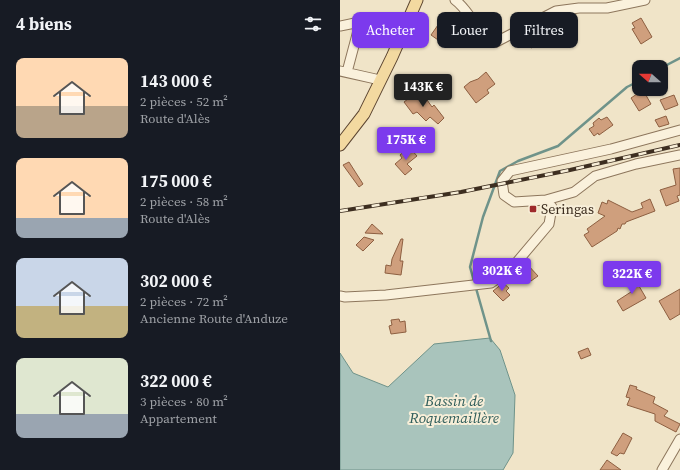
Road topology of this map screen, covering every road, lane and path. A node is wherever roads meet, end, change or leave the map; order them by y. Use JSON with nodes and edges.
{"nodes":[{"id":1,"x":417,"y":0,"type":"edge"},
{"id":2,"x":455,"y":0,"type":"edge"},
{"id":3,"x":645,"y":0,"type":"edge"},
{"id":4,"x":340,"y":26,"type":"edge"},
{"id":5,"x":343,"y":72,"type":"edge"},
{"id":6,"x":380,"y":80,"type":"junction"},
{"id":7,"x":680,"y":130,"type":"edge"},
{"id":8,"x":340,"y":145,"type":"edge"},
{"id":9,"x":680,"y":155,"type":"edge"},
{"id":10,"x":546,"y":200,"type":"junction"},
{"id":11,"x":340,"y":296,"type":"edge"},
{"id":12,"x":680,"y":439,"type":"edge"},
{"id":13,"x":662,"y":470,"type":"edge"}],
"edges":[{"from":1,"to":6,"type":"main road"},
{"from":2,"to":3,"type":"street"},
{"from":4,"to":5,"type":"street"},
{"from":5,"to":6,"type":"street"},
{"from":6,"to":8,"type":"main road"},
{"from":7,"to":10,"type":"street"},
{"from":9,"to":10,"type":"street"},
{"from":10,"to":11,"type":"street"},
{"from":12,"to":13,"type":"street"}]}
